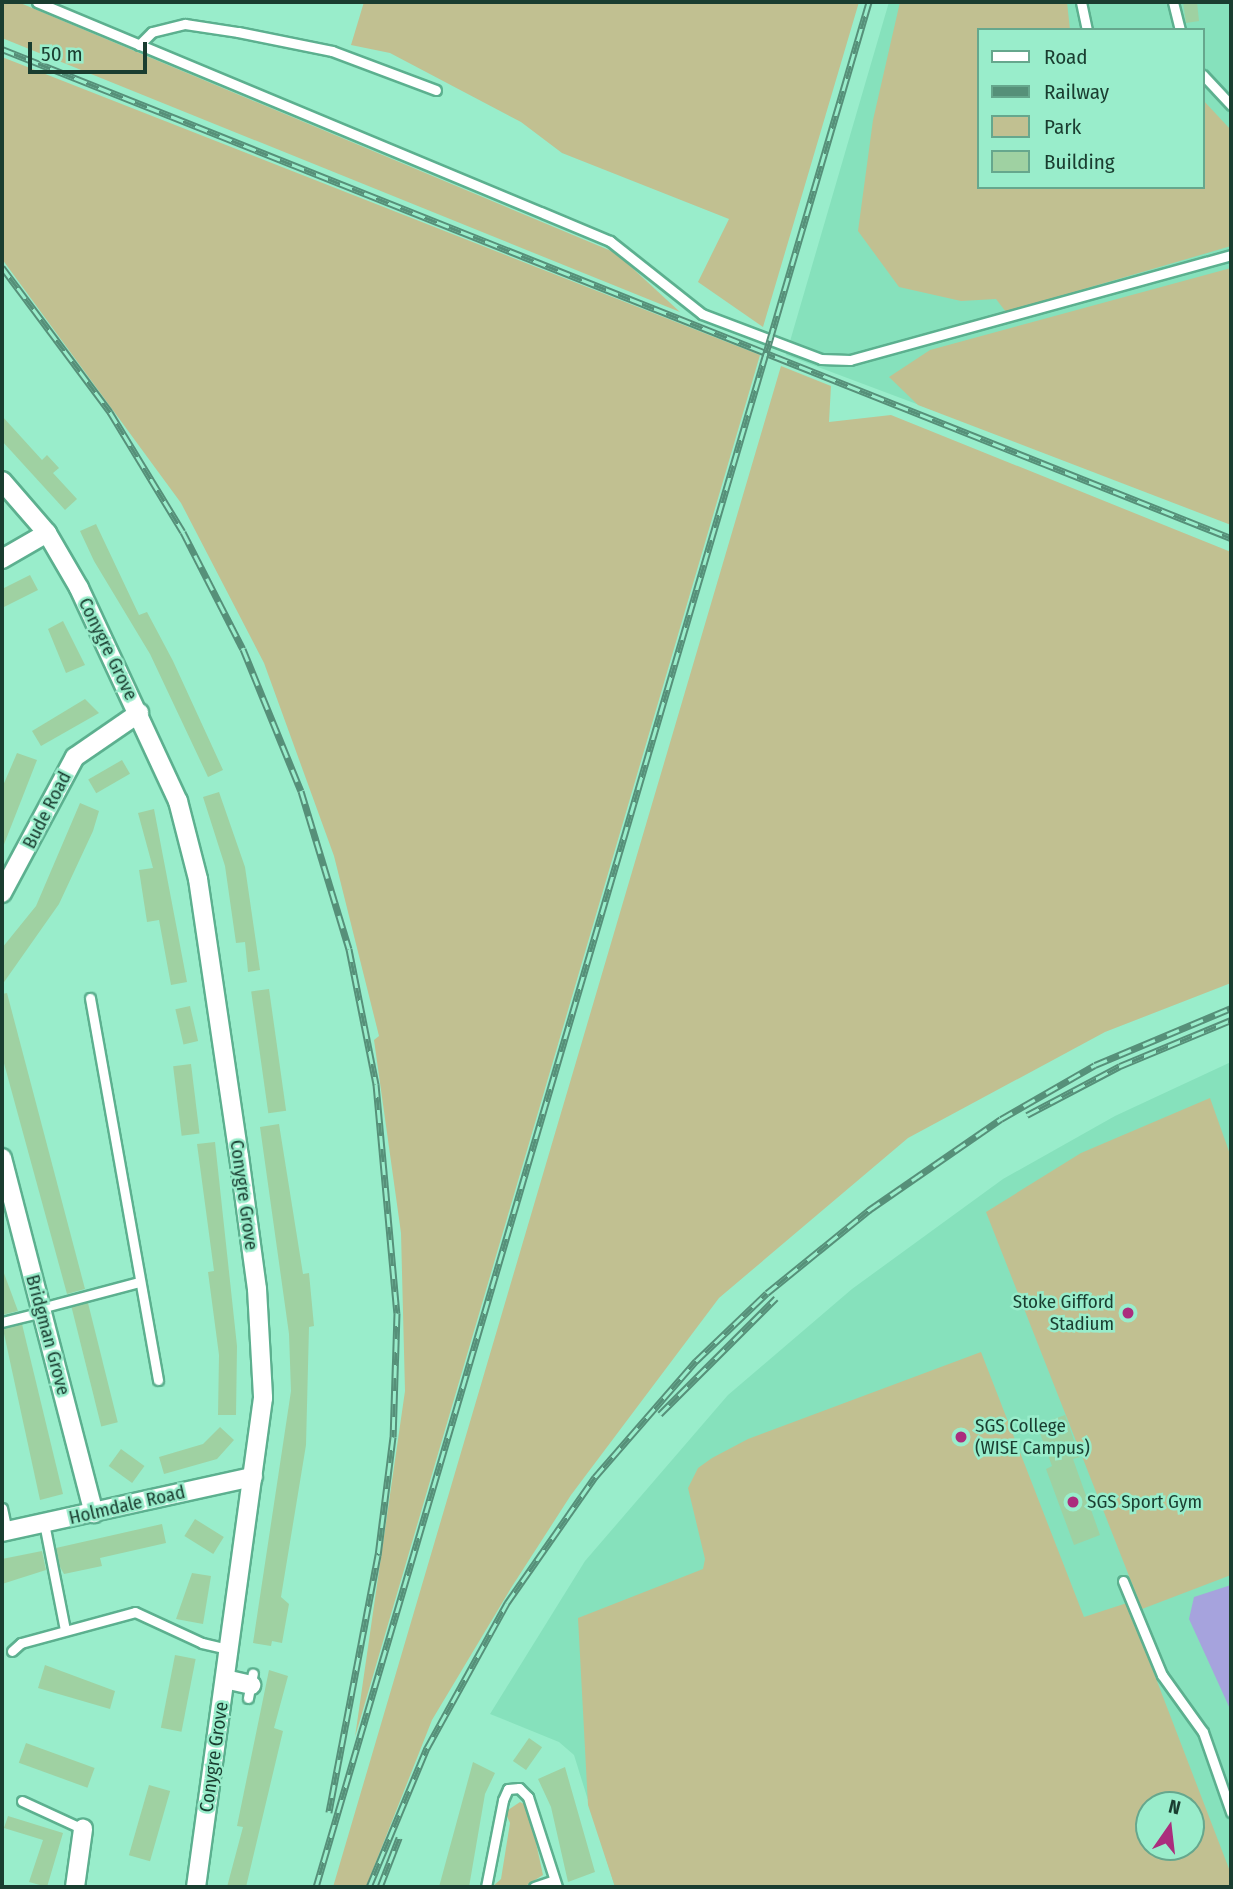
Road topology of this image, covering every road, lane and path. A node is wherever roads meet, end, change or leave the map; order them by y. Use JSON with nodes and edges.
{"nodes":[{"id":1,"x":37,"y":2,"type":"edge"},
{"id":2,"x":1082,"y":2,"type":"edge"},
{"id":3,"x":1173,"y":2,"type":"edge"},
{"id":4,"x":1087,"y":28,"type":"edge"},
{"id":5,"x":1180,"y":28,"type":"edge"},
{"id":6,"x":139,"y":45,"type":"junction"},
{"id":7,"x":1205,"y":74,"type":"edge"},
{"id":8,"x":436,"y":90,"type":"dead end"},
{"id":9,"x":1231,"y":105,"type":"edge"},
{"id":10,"x":1231,"y":254,"type":"edge"},
{"id":11,"x":2,"y":481,"type":"edge"},
{"id":12,"x":47,"y":533,"type":"junction"},
{"id":13,"x":2,"y":559,"type":"edge"},
{"id":14,"x":139,"y":713,"type":"junction"},
{"id":15,"x":2,"y":893,"type":"edge"},
{"id":16,"x":90,"y":998,"type":"dead end"},
{"id":17,"x":2,"y":1158,"type":"edge"},
{"id":18,"x":139,"y":1282,"type":"junction"},
{"id":19,"x":41,"y":1310,"type":"junction"},
{"id":20,"x":2,"y":1322,"type":"edge"},
{"id":21,"x":158,"y":1380,"type":"dead end"},
{"id":22,"x":253,"y":1477,"type":"junction"},
{"id":23,"x":2,"y":1508,"type":"edge"},
{"id":24,"x":94,"y":1513,"type":"junction"},
{"id":25,"x":44,"y":1523,"type":"junction"},
{"id":26,"x":5,"y":1532,"type":"edge"},
{"id":27,"x":1123,"y":1581,"type":"dead end"},
{"id":28,"x":65,"y":1630,"type":"junction"},
{"id":29,"x":229,"y":1648,"type":"junction"},
{"id":30,"x":12,"y":1651,"type":"dead end"},
{"id":31,"x":225,"y":1679,"type":"junction"},
{"id":32,"x":251,"y":1685,"type":"dead end"},
{"id":33,"x":22,"y":1801,"type":"dead end"},
{"id":34,"x":1231,"y":1812,"type":"edge"},
{"id":35,"x":83,"y":1829,"type":"joint"},
{"id":36,"x":555,"y":1884,"type":"edge"},
{"id":37,"x":75,"y":1887,"type":"edge"},
{"id":38,"x":196,"y":1887,"type":"edge"},
{"id":39,"x":486,"y":1887,"type":"edge"},
{"id":40,"x":534,"y":1887,"type":"edge"}],
"edges":[{"from":1,"to":6,"type":"lane"},
{"from":2,"to":4,"type":"lane"},
{"from":3,"to":5,"type":"lane"},
{"from":6,"to":8,"type":"lane"},
{"from":6,"to":10,"type":"lane"},
{"from":7,"to":9,"type":"lane"},
{"from":11,"to":12,"type":"street","name":"Conygre Grove"},
{"from":12,"to":13,"type":"street"},
{"from":12,"to":14,"type":"street","name":"Conygre Grove"},
{"from":14,"to":15,"type":"street","name":"Bude Road"},
{"from":14,"to":22,"type":"street","name":"Conygre Grove"},
{"from":16,"to":18,"type":"lane"},
{"from":17,"to":19,"type":"street","name":"Bridgman Grove"},
{"from":18,"to":19,"type":"lane"},
{"from":18,"to":21,"type":"lane"},
{"from":19,"to":20,"type":"lane"},
{"from":19,"to":24,"type":"street","name":"Bridgman Grove"},
{"from":22,"to":24,"type":"street","name":"Holmdale Road"},
{"from":22,"to":29,"type":"street","name":"Conygre Grove"},
{"from":23,"to":26,"type":"lane"},
{"from":24,"to":25,"type":"street","name":"Holmdale Road"},
{"from":25,"to":26,"type":"street","name":"Holmdale Road"},
{"from":25,"to":28,"type":"lane"},
{"from":27,"to":34,"type":"lane"},
{"from":28,"to":29,"type":"lane"},
{"from":28,"to":30,"type":"lane"},
{"from":29,"to":31,"type":"street","name":"Conygre Grove"},
{"from":31,"to":32,"type":"street"},
{"from":31,"to":38,"type":"street","name":"Conygre Grove"},
{"from":33,"to":35,"type":"lane"},
{"from":35,"to":37,"type":"street"},
{"from":36,"to":39,"type":"lane"},
{"from":36,"to":40,"type":"lane"}]}
